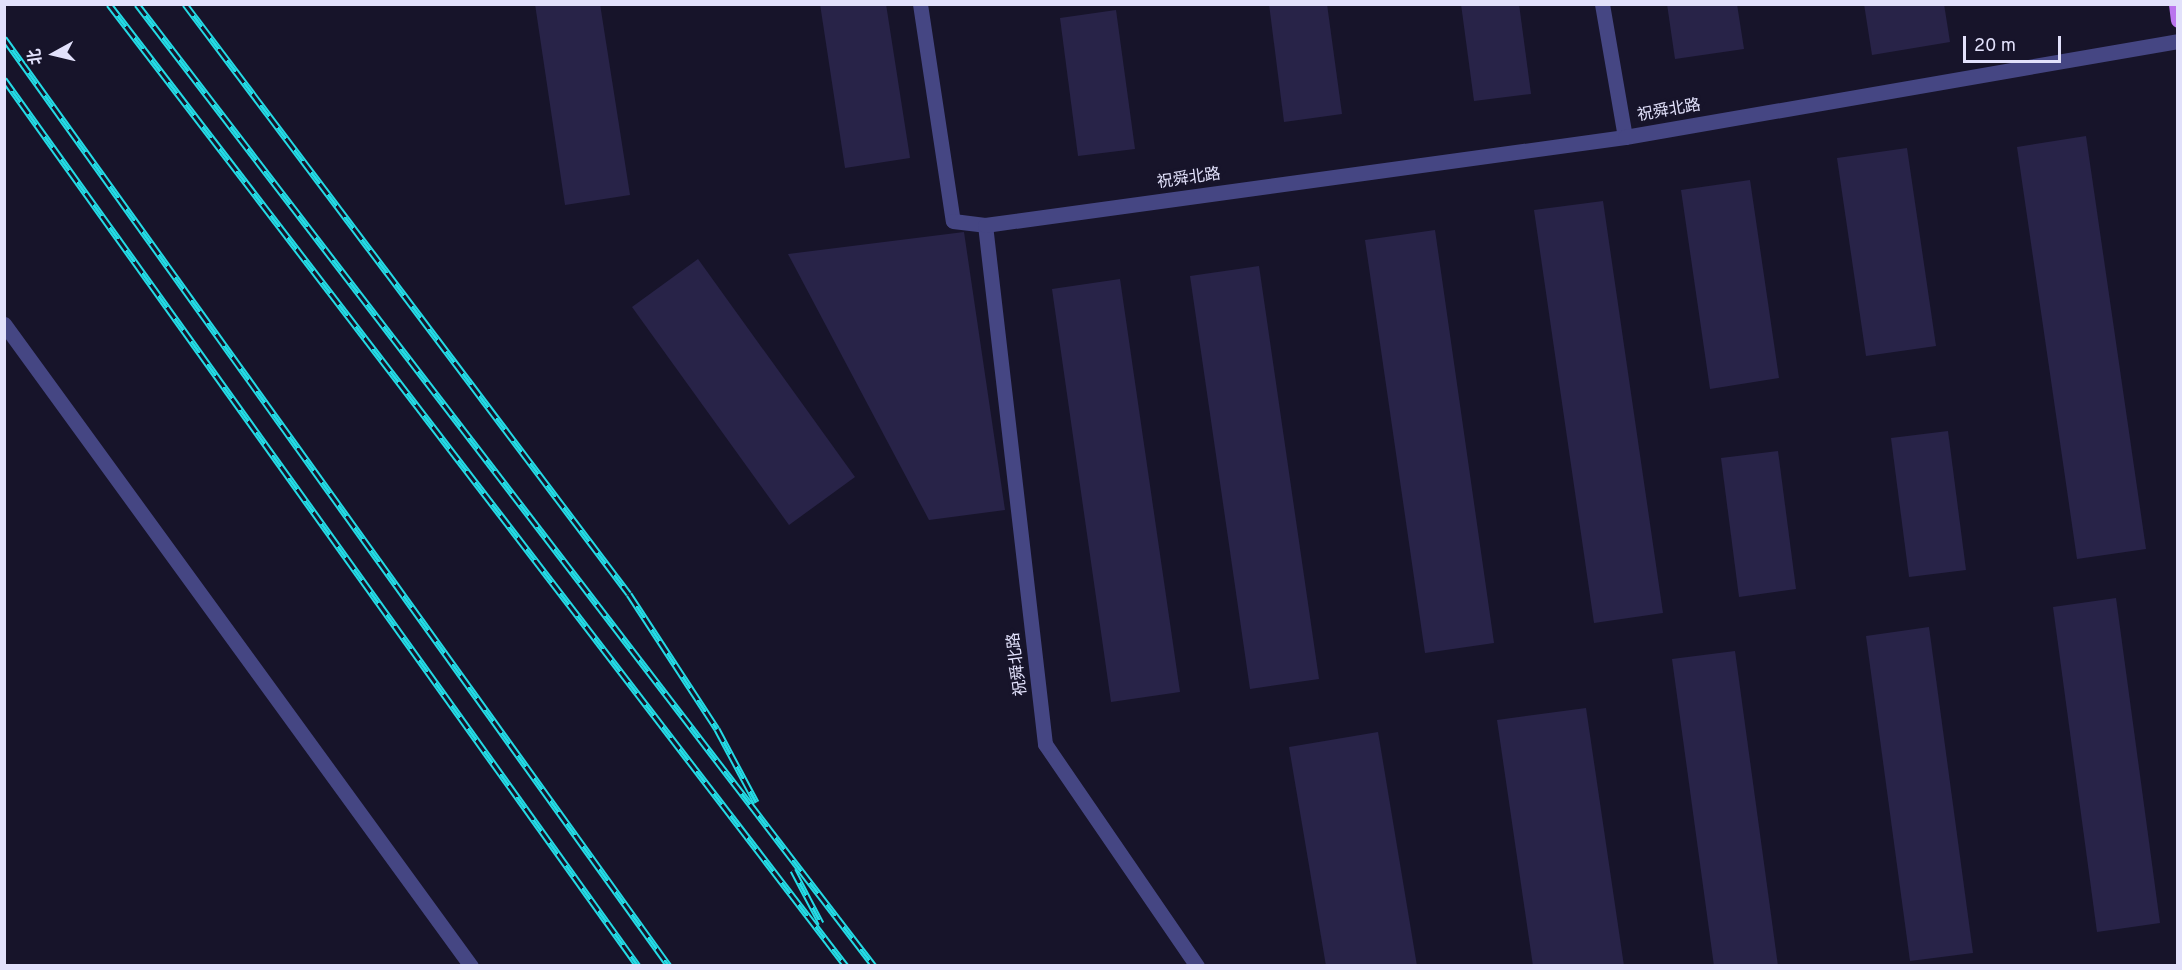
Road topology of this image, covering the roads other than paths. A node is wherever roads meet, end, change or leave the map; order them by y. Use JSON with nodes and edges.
{"nodes":[{"id":1,"x":920,"y":4,"type":"edge"},
{"id":2,"x":1602,"y":4,"type":"edge"},
{"id":3,"x":2176,"y":4,"type":"edge"},
{"id":4,"x":2178,"y":20,"type":"edge"},
{"id":5,"x":2178,"y":41,"type":"edge"},
{"id":6,"x":1625,"y":137,"type":"junction"},
{"id":7,"x":986,"y":225,"type":"junction"},
{"id":8,"x":4,"y":324,"type":"edge"},
{"id":9,"x":471,"y":966,"type":"edge"},
{"id":10,"x":1197,"y":966,"type":"edge"}],
"edges":[{"from":1,"to":7,"type":"street"},
{"from":2,"to":6,"type":"street"},
{"from":3,"to":4,"type":"main road"},
{"from":5,"to":6,"type":"street","name":"祝舜北路"},
{"from":6,"to":7,"type":"street","name":"祝舜北路"},
{"from":7,"to":10,"type":"street","name":"祝舜北路"},
{"from":8,"to":9,"type":"street"}]}
